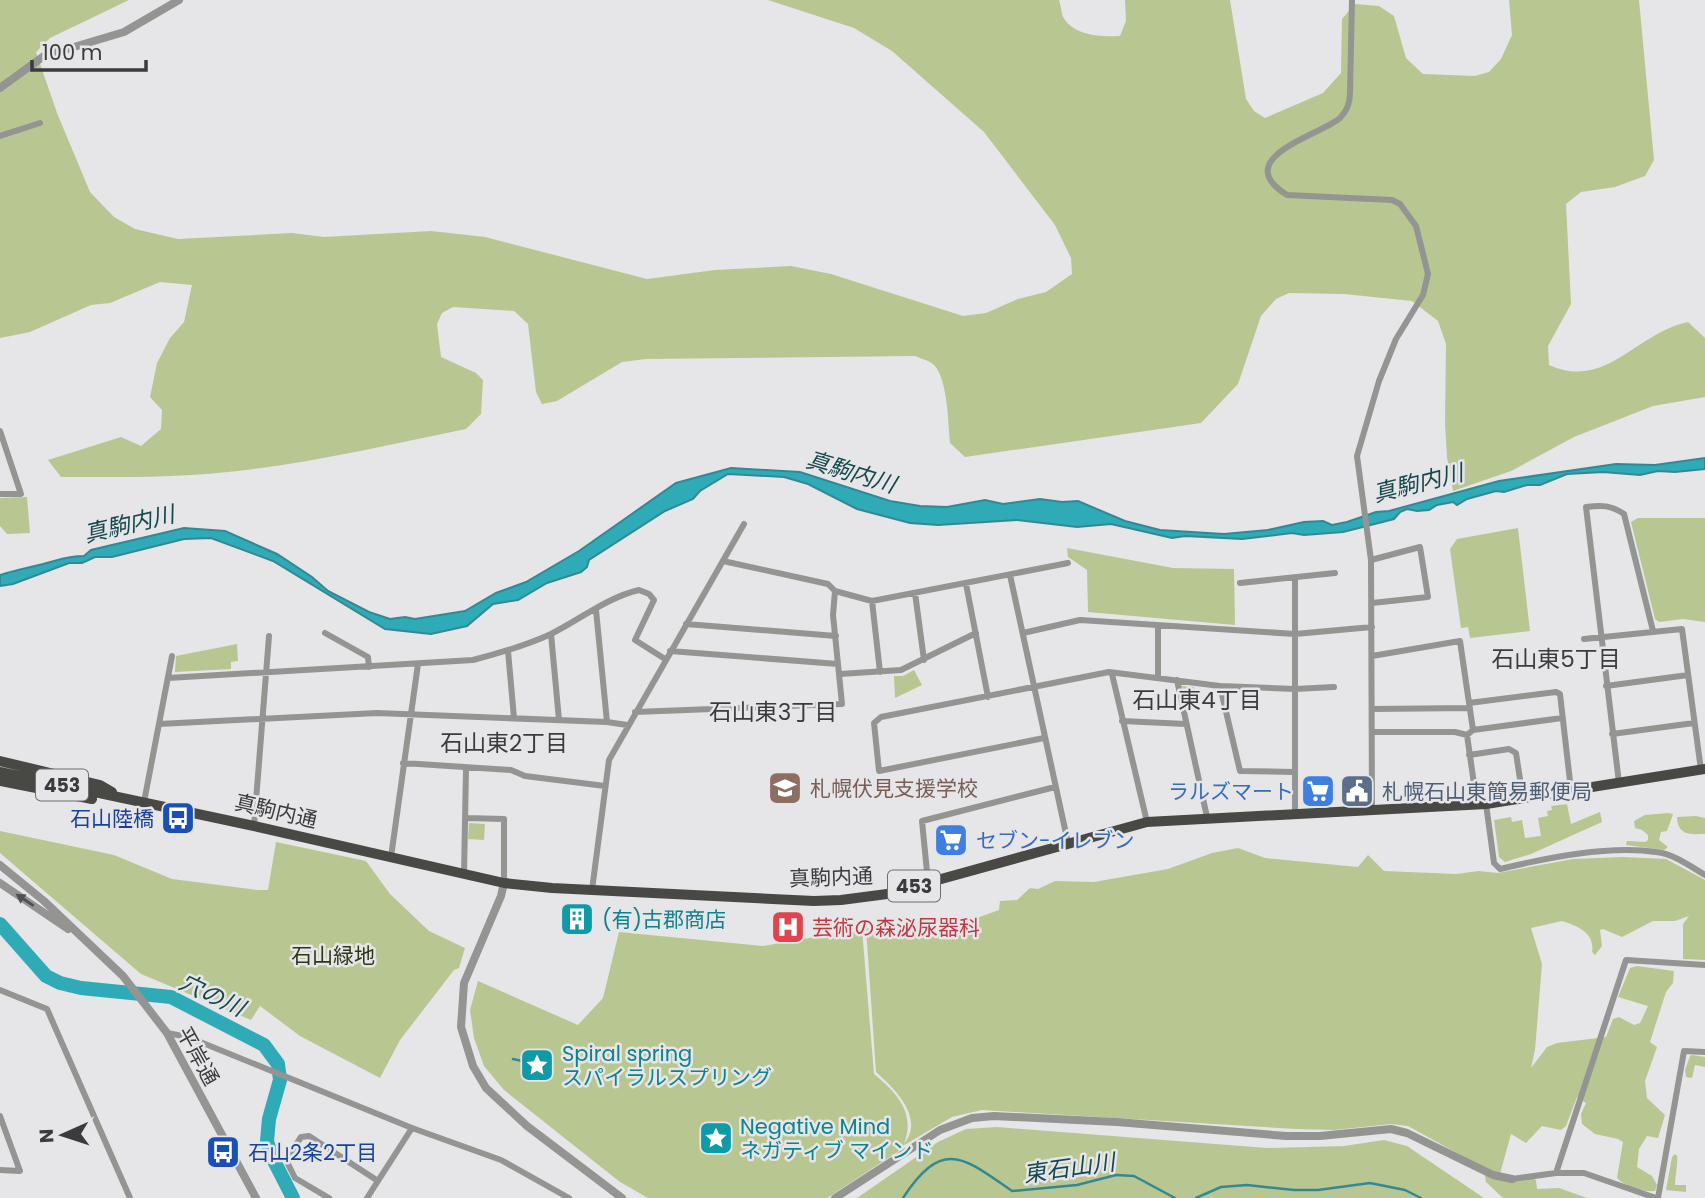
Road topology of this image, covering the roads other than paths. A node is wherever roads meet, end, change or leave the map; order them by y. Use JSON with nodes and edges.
{"nodes":[{"id":1,"x":179,"y":0,"type":"edge"},
{"id":2,"x":1352,"y":0,"type":"edge"},
{"id":3,"x":0,"y":88,"type":"edge"},
{"id":4,"x":40,"y":123,"type":"dead end"},
{"id":5,"x":0,"y":136,"type":"edge"},
{"id":6,"x":0,"y":431,"type":"edge"},
{"id":7,"x":0,"y":494,"type":"edge"},
{"id":8,"x":744,"y":524,"type":"dead end"},
{"id":9,"x":1371,"y":557,"type":"junction"},
{"id":10,"x":723,"y":561,"type":"junction"},
{"id":11,"x":1068,"y":563,"type":"dead end"},
{"id":12,"x":1335,"y":573,"type":"dead end"},
{"id":13,"x":1010,"y":575,"type":"junction"},
{"id":14,"x":1295,"y":578,"type":"junction"},
{"id":15,"x":1240,"y":583,"type":"dead end"},
{"id":16,"x":966,"y":584,"type":"junction"},
{"id":17,"x":835,"y":591,"type":"junction"},
{"id":18,"x":915,"y":593,"type":"junction"},
{"id":19,"x":872,"y":601,"type":"junction"},
{"id":20,"x":1372,"y":603,"type":"junction"},
{"id":21,"x":596,"y":610,"type":"junction"},
{"id":22,"x":686,"y":624,"type":"junction"},
{"id":23,"x":1158,"y":626,"type":"junction"},
{"id":24,"x":1372,"y":627,"type":"junction"},
{"id":25,"x":1653,"y":632,"type":"junction"},
{"id":26,"x":325,"y":633,"type":"dead end"},
{"id":27,"x":1023,"y":633,"type":"junction"},
{"id":28,"x":551,"y":634,"type":"junction"},
{"id":29,"x":976,"y":634,"type":"junction"},
{"id":30,"x":1295,"y":634,"type":"junction"},
{"id":31,"x":269,"y":636,"type":"dead end"},
{"id":32,"x":836,"y":636,"type":"junction"},
{"id":33,"x":1601,"y":637,"type":"junction"},
{"id":34,"x":1584,"y":639,"type":"dead end"},
{"id":35,"x":508,"y":651,"type":"junction"},
{"id":36,"x":670,"y":651,"type":"junction"},
{"id":37,"x":172,"y":656,"type":"dead end"},
{"id":38,"x":1372,"y":656,"type":"junction"},
{"id":39,"x":665,"y":659,"type":"junction"},
{"id":40,"x":924,"y":660,"type":"junction"},
{"id":41,"x":418,"y":664,"type":"junction"},
{"id":42,"x":838,"y":664,"type":"junction"},
{"id":43,"x":369,"y":667,"type":"junction"},
{"id":44,"x":266,"y":672,"type":"junction"},
{"id":45,"x":880,"y":672,"type":"junction"},
{"id":46,"x":840,"y":674,"type":"junction"},
{"id":47,"x":1112,"y":674,"type":"junction"},
{"id":48,"x":1688,"y":676,"type":"junction"},
{"id":49,"x":168,"y":678,"type":"junction"},
{"id":50,"x":1158,"y":678,"type":"junction"},
{"id":51,"x":1177,"y":680,"type":"junction"},
{"id":52,"x":1220,"y":686,"type":"junction"},
{"id":53,"x":1606,"y":686,"type":"junction"},
{"id":54,"x":1334,"y":687,"type":"dead end"},
{"id":55,"x":1034,"y":688,"type":"junction"},
{"id":56,"x":1295,"y":689,"type":"junction"},
{"id":57,"x":988,"y":697,"type":"junction"},
{"id":58,"x":1469,"y":706,"type":"junction"},
{"id":59,"x":1372,"y":709,"type":"junction"},
{"id":60,"x":635,"y":712,"type":"junction"},
{"id":61,"x":410,"y":715,"type":"junction"},
{"id":62,"x":514,"y":718,"type":"junction"},
{"id":63,"x":1562,"y":718,"type":"junction"},
{"id":64,"x":262,"y":719,"type":"junction"},
{"id":65,"x":559,"y":720,"type":"junction"},
{"id":66,"x":1122,"y":721,"type":"junction"},
{"id":67,"x":607,"y":722,"type":"junction"},
{"id":68,"x":1694,"y":723,"type":"junction"},
{"id":69,"x":159,"y":724,"type":"junction"},
{"id":70,"x":1186,"y":724,"type":"junction"},
{"id":71,"x":627,"y":725,"type":"junction"},
{"id":72,"x":1372,"y":732,"type":"junction"},
{"id":73,"x":1470,"y":733,"type":"junction"},
{"id":74,"x":1612,"y":734,"type":"junction"},
{"id":75,"x":1044,"y":738,"type":"junction"},
{"id":76,"x":1469,"y":755,"type":"junction"},
{"id":77,"x":0,"y":761,"type":"edge"},
{"id":78,"x":403,"y":763,"type":"junction"},
{"id":79,"x":467,"y":769,"type":"junction"},
{"id":80,"x":1703,"y":769,"type":"edge"},
{"id":81,"x":0,"y":772,"type":"edge"},
{"id":82,"x":1294,"y":772,"type":"junction"},
{"id":83,"x":0,"y":781,"type":"edge"},
{"id":84,"x":1619,"y":783,"type":"junction"},
{"id":85,"x":604,"y":786,"type":"junction"},
{"id":86,"x":1055,"y":787,"type":"junction"},
{"id":87,"x":1571,"y":790,"type":"junction"},
{"id":88,"x":123,"y":799,"type":"junction"},
{"id":89,"x":1522,"y":799,"type":"junction"},
{"id":90,"x":144,"y":802,"type":"junction"},
{"id":91,"x":1481,"y":804,"type":"junction"},
{"id":92,"x":1372,"y":811,"type":"junction"},
{"id":93,"x":1295,"y":815,"type":"junction"},
{"id":94,"x":1207,"y":817,"type":"junction"},
{"id":95,"x":466,"y":818,"type":"junction"},
{"id":96,"x":1147,"y":822,"type":"junction"},
{"id":97,"x":254,"y":826,"type":"junction"},
{"id":98,"x":1068,"y":843,"type":"junction"},
{"id":99,"x":391,"y":857,"type":"junction"},
{"id":100,"x":0,"y":865,"type":"edge"},
{"id":101,"x":464,"y":874,"type":"junction"},
{"id":102,"x":1705,"y":875,"type":"edge"},
{"id":103,"x":928,"y":882,"type":"junction"},
{"id":104,"x":0,"y":883,"type":"edge"},
{"id":105,"x":504,"y":883,"type":"junction"},
{"id":106,"x":593,"y":890,"type":"junction"},
{"id":107,"x":91,"y":944,"type":"junction"},
{"id":108,"x":1705,"y":965,"type":"edge"},
{"id":109,"x":0,"y":990,"type":"edge"},
{"id":110,"x":167,"y":1033,"type":"junction"},
{"id":111,"x":1705,"y":1052,"type":"edge"},
{"id":112,"x":0,"y":1116,"type":"edge"},
{"id":113,"x":412,"y":1128,"type":"junction"},
{"id":114,"x":0,"y":1170,"type":"edge"},
{"id":115,"x":1556,"y":1173,"type":"junction"},
{"id":116,"x":1512,"y":1179,"type":"joint"},
{"id":117,"x":378,"y":1181,"type":"junction"},
{"id":118,"x":371,"y":1191,"type":"junction"},
{"id":119,"x":130,"y":1198,"type":"edge"},
{"id":120,"x":256,"y":1198,"type":"edge"},
{"id":121,"x":329,"y":1198,"type":"edge"},
{"id":122,"x":366,"y":1198,"type":"edge"},
{"id":123,"x":379,"y":1198,"type":"edge"},
{"id":124,"x":569,"y":1198,"type":"edge"},
{"id":125,"x":622,"y":1198,"type":"edge"},
{"id":126,"x":835,"y":1198,"type":"edge"},
{"id":127,"x":1657,"y":1198,"type":"edge"}],
"edges":[{"from":1,"to":3,"type":"street"},
{"from":2,"to":9,"type":"street"},
{"from":4,"to":5,"type":"street"},
{"from":6,"to":7,"type":"street"},
{"from":8,"to":10,"type":"street"},
{"from":9,"to":20,"type":"street"},
{"from":9,"to":20,"type":"street"},
{"from":10,"to":17,"type":"street"},
{"from":10,"to":22,"type":"street"},
{"from":11,"to":13,"type":"street"},
{"from":12,"to":14,"type":"street"},
{"from":13,"to":16,"type":"street"},
{"from":13,"to":27,"type":"street"},
{"from":14,"to":15,"type":"street"},
{"from":14,"to":30,"type":"street"},
{"from":16,"to":18,"type":"street"},
{"from":16,"to":29,"type":"street"},
{"from":17,"to":19,"type":"street"},
{"from":17,"to":32,"type":"street"},
{"from":18,"to":19,"type":"street"},
{"from":18,"to":40,"type":"street"},
{"from":19,"to":45,"type":"street"},
{"from":20,"to":24,"type":"street"},
{"from":21,"to":28,"type":"street"},
{"from":21,"to":39,"type":"street"},
{"from":21,"to":67,"type":"street"},
{"from":22,"to":32,"type":"street"},
{"from":22,"to":36,"type":"street"},
{"from":23,"to":27,"type":"street"},
{"from":23,"to":30,"type":"street"},
{"from":23,"to":50,"type":"street"},
{"from":24,"to":30,"type":"street"},
{"from":24,"to":38,"type":"street"},
{"from":25,"to":33,"type":"street"},
{"from":25,"to":33,"type":"street"},
{"from":25,"to":48,"type":"street"},
{"from":26,"to":43,"type":"street"},
{"from":27,"to":55,"type":"street"},
{"from":28,"to":35,"type":"street"},
{"from":28,"to":65,"type":"street"},
{"from":29,"to":40,"type":"street"},
{"from":29,"to":57,"type":"street"},
{"from":30,"to":56,"type":"street"},
{"from":31,"to":44,"type":"street"},
{"from":32,"to":42,"type":"street"},
{"from":33,"to":34,"type":"street"},
{"from":33,"to":53,"type":"street"},
{"from":35,"to":41,"type":"street"},
{"from":35,"to":62,"type":"street"},
{"from":36,"to":39,"type":"street"},
{"from":36,"to":42,"type":"street"},
{"from":37,"to":49,"type":"street"},
{"from":38,"to":58,"type":"street"},
{"from":38,"to":59,"type":"street"},
{"from":39,"to":60,"type":"street"},
{"from":40,"to":45,"type":"street"},
{"from":41,"to":43,"type":"street"},
{"from":41,"to":61,"type":"street"},
{"from":42,"to":46,"type":"street"},
{"from":43,"to":44,"type":"street"},
{"from":44,"to":49,"type":"street"},
{"from":44,"to":64,"type":"street"},
{"from":45,"to":46,"type":"street"},
{"from":46,"to":60,"type":"street"},
{"from":47,"to":50,"type":"street"},
{"from":47,"to":55,"type":"street"},
{"from":47,"to":66,"type":"street"},
{"from":48,"to":53,"type":"street"},
{"from":48,"to":68,"type":"street"},
{"from":49,"to":69,"type":"street"},
{"from":50,"to":51,"type":"street"},
{"from":51,"to":52,"type":"street"},
{"from":51,"to":70,"type":"street"},
{"from":52,"to":56,"type":"street"},
{"from":52,"to":82,"type":"street"},
{"from":53,"to":74,"type":"street"},
{"from":54,"to":56,"type":"street"},
{"from":55,"to":57,"type":"street"},
{"from":55,"to":75,"type":"street"},
{"from":56,"to":82,"type":"street"},
{"from":57,"to":75,"type":"street"},
{"from":58,"to":59,"type":"street"},
{"from":58,"to":63,"type":"street"},
{"from":58,"to":73,"type":"street"},
{"from":59,"to":72,"type":"street"},
{"from":60,"to":71,"type":"street"},
{"from":61,"to":62,"type":"street"},
{"from":61,"to":64,"type":"street"},
{"from":61,"to":78,"type":"street"},
{"from":62,"to":65,"type":"street"},
{"from":63,"to":73,"type":"street"},
{"from":63,"to":87,"type":"street"},
{"from":64,"to":69,"type":"street"},
{"from":64,"to":97,"type":"street"},
{"from":65,"to":67,"type":"street"},
{"from":66,"to":70,"type":"street"},
{"from":66,"to":96,"type":"street"},
{"from":67,"to":71,"type":"street"},
{"from":68,"to":74,"type":"street"},
{"from":68,"to":80,"type":"street"},
{"from":69,"to":90,"type":"street"},
{"from":70,"to":94,"type":"street"},
{"from":71,"to":85,"type":"street"},
{"from":72,"to":73,"type":"street"},
{"from":72,"to":92,"type":"street"},
{"from":73,"to":76,"type":"street"},
{"from":74,"to":84,"type":"street"},
{"from":75,"to":86,"type":"street"},
{"from":76,"to":89,"type":"street"},
{"from":76,"to":91,"type":"street"},
{"from":77,"to":88,"type":"highway"},
{"from":78,"to":79,"type":"street"},
{"from":78,"to":99,"type":"street"},
{"from":79,"to":85,"type":"street"},
{"from":79,"to":95,"type":"street"},
{"from":80,"to":84,"type":"highway","name":"真駒内通","number":"453"},
{"from":81,"to":88,"type":"highway","name":"真駒内通","number":"453"},
{"from":82,"to":93,"type":"street"},
{"from":83,"to":88,"type":"highway"},
{"from":84,"to":87,"type":"highway","name":"真駒内通","number":"453"},
{"from":85,"to":106,"type":"street"},
{"from":86,"to":98,"type":"street"},
{"from":86,"to":103,"type":"street"},
{"from":87,"to":89,"type":"highway","name":"真駒内通","number":"453"},
{"from":88,"to":90,"type":"highway","name":"真駒内通","number":"453"},
{"from":89,"to":91,"type":"highway","name":"真駒内通","number":"453"},
{"from":90,"to":97,"type":"highway","name":"真駒内通","number":"453"},
{"from":91,"to":92,"type":"highway","name":"真駒内通","number":"453"},
{"from":91,"to":102,"type":"street"},
{"from":92,"to":93,"type":"highway","name":"真駒内通","number":"453"},
{"from":93,"to":94,"type":"highway","name":"真駒内通","number":"453"},
{"from":94,"to":96,"type":"highway","name":"真駒内通","number":"453"},
{"from":95,"to":101,"type":"street"},
{"from":95,"to":105,"type":"street"},
{"from":96,"to":98,"type":"highway","name":"真駒内通","number":"453"},
{"from":97,"to":99,"type":"highway","name":"真駒内通","number":"453"},
{"from":98,"to":103,"type":"highway","name":"真駒内通","number":"453"},
{"from":99,"to":101,"type":"highway","name":"真駒内通","number":"453"},
{"from":100,"to":107,"type":"street","name":"平岸通"},
{"from":101,"to":105,"type":"highway","name":"真駒内通","number":"453"},
{"from":103,"to":106,"type":"highway","name":"真駒内通","number":"453"},
{"from":107,"to":104,"type":"street","name":"平岸通","one_way":true},
{"from":105,"to":106,"type":"highway","name":"真駒内通","number":"453"},
{"from":105,"to":125,"type":"street"},
{"from":107,"to":110,"type":"street","name":"平岸通"},
{"from":108,"to":115,"type":"street"},
{"from":109,"to":119,"type":"street"},
{"from":110,"to":113,"type":"street"},
{"from":110,"to":120,"type":"street","name":"平岸通"},
{"from":111,"to":127,"type":"street"},
{"from":112,"to":114,"type":"street"},
{"from":113,"to":117,"type":"street"},
{"from":113,"to":124,"type":"street"},
{"from":115,"to":116,"type":"street"},
{"from":115,"to":127,"type":"street"},
{"from":116,"to":126,"type":"street"},
{"from":117,"to":118,"type":"street"},
{"from":117,"to":121,"type":"street"},
{"from":118,"to":122,"type":"street"},
{"from":118,"to":123,"type":"street"}]}
